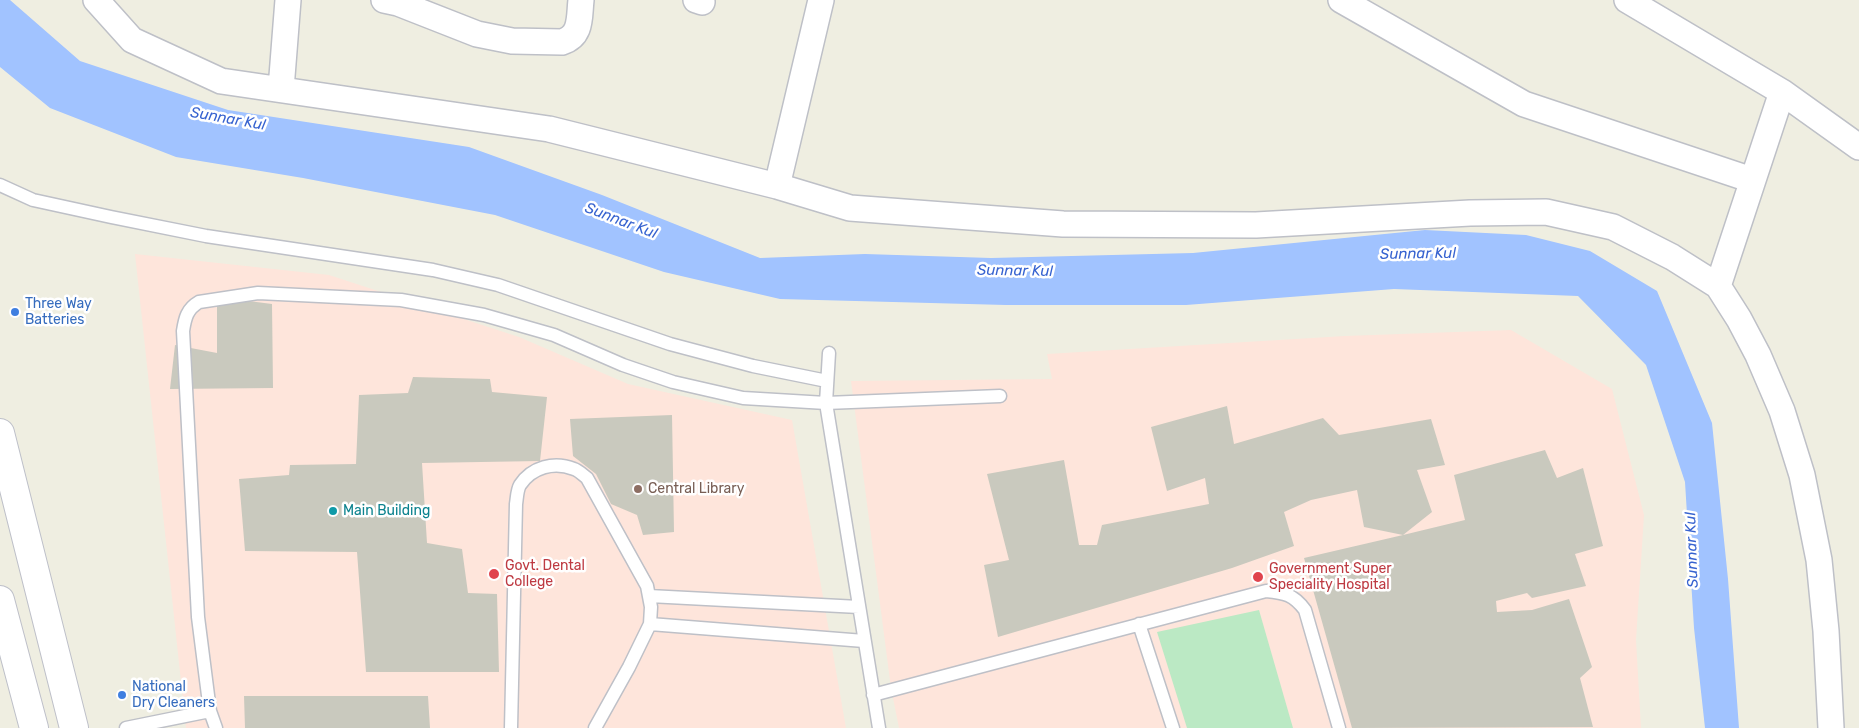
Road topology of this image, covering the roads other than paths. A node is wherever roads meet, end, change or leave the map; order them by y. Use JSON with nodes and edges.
{"nodes":[{"id":1,"x":96,"y":0,"type":"edge"},
{"id":2,"x":288,"y":0,"type":"edge"},
{"id":3,"x":384,"y":0,"type":"edge"},
{"id":4,"x":581,"y":0,"type":"edge"},
{"id":5,"x":821,"y":0,"type":"edge"},
{"id":6,"x":1341,"y":0,"type":"edge"},
{"id":7,"x":1627,"y":0,"type":"edge"},
{"id":8,"x":281,"y":89,"type":"junction"},
{"id":9,"x":1782,"y":92,"type":"junction"},
{"id":10,"x":1859,"y":146,"type":"edge"},
{"id":11,"x":1752,"y":180,"type":"junction"},
{"id":12,"x":0,"y":185,"type":"edge"},
{"id":13,"x":777,"y":186,"type":"junction"},
{"id":14,"x":1718,"y":286,"type":"junction"},
{"id":15,"x":829,"y":353,"type":"dead end"},
{"id":16,"x":827,"y":381,"type":"junction"},
{"id":17,"x":1000,"y":396,"type":"dead end"},
{"id":18,"x":826,"y":403,"type":"junction"},
{"id":19,"x":0,"y":433,"type":"edge"},
{"id":20,"x":649,"y":596,"type":"junction"},
{"id":21,"x":0,"y":600,"type":"edge"},
{"id":22,"x":859,"y":606,"type":"junction"},
{"id":23,"x":650,"y":624,"type":"junction"},
{"id":24,"x":1139,"y":624,"type":"junction"},
{"id":25,"x":864,"y":641,"type":"junction"},
{"id":26,"x":874,"y":695,"type":"junction"},
{"id":27,"x":210,"y":710,"type":"junction"},
{"id":28,"x":34,"y":728,"type":"edge"},
{"id":29,"x":74,"y":728,"type":"edge"},
{"id":30,"x":126,"y":728,"type":"edge"},
{"id":31,"x":216,"y":728,"type":"edge"},
{"id":32,"x":511,"y":728,"type":"edge"},
{"id":33,"x":595,"y":728,"type":"edge"},
{"id":34,"x":879,"y":728,"type":"edge"},
{"id":35,"x":1173,"y":728,"type":"edge"},
{"id":36,"x":1339,"y":728,"type":"edge"},
{"id":37,"x":1831,"y":728,"type":"edge"}],
"edges":[{"from":1,"to":8,"type":"street"},
{"from":2,"to":8,"type":"street"},
{"from":3,"to":4,"type":"street"},
{"from":5,"to":13,"type":"street"},
{"from":6,"to":11,"type":"street"},
{"from":7,"to":9,"type":"street"},
{"from":8,"to":13,"type":"street"},
{"from":9,"to":10,"type":"street"},
{"from":9,"to":11,"type":"street"},
{"from":11,"to":14,"type":"street"},
{"from":12,"to":16,"type":"lane"},
{"from":13,"to":14,"type":"street"},
{"from":14,"to":37,"type":"street"},
{"from":15,"to":16,"type":"lane"},
{"from":16,"to":18,"type":"lane"},
{"from":17,"to":18,"type":"lane"},
{"from":18,"to":22,"type":"lane"},
{"from":18,"to":27,"type":"lane"},
{"from":19,"to":29,"type":"main road"},
{"from":20,"to":22,"type":"lane"},
{"from":20,"to":23,"type":"lane"},
{"from":20,"to":32,"type":"lane"},
{"from":21,"to":28,"type":"main road"},
{"from":22,"to":25,"type":"lane"},
{"from":23,"to":25,"type":"lane"},
{"from":23,"to":33,"type":"lane"},
{"from":24,"to":26,"type":"lane"},
{"from":24,"to":35,"type":"lane"},
{"from":24,"to":36,"type":"lane"},
{"from":25,"to":26,"type":"lane"},
{"from":26,"to":34,"type":"lane"},
{"from":27,"to":30,"type":"lane"},
{"from":27,"to":31,"type":"lane"}]}
